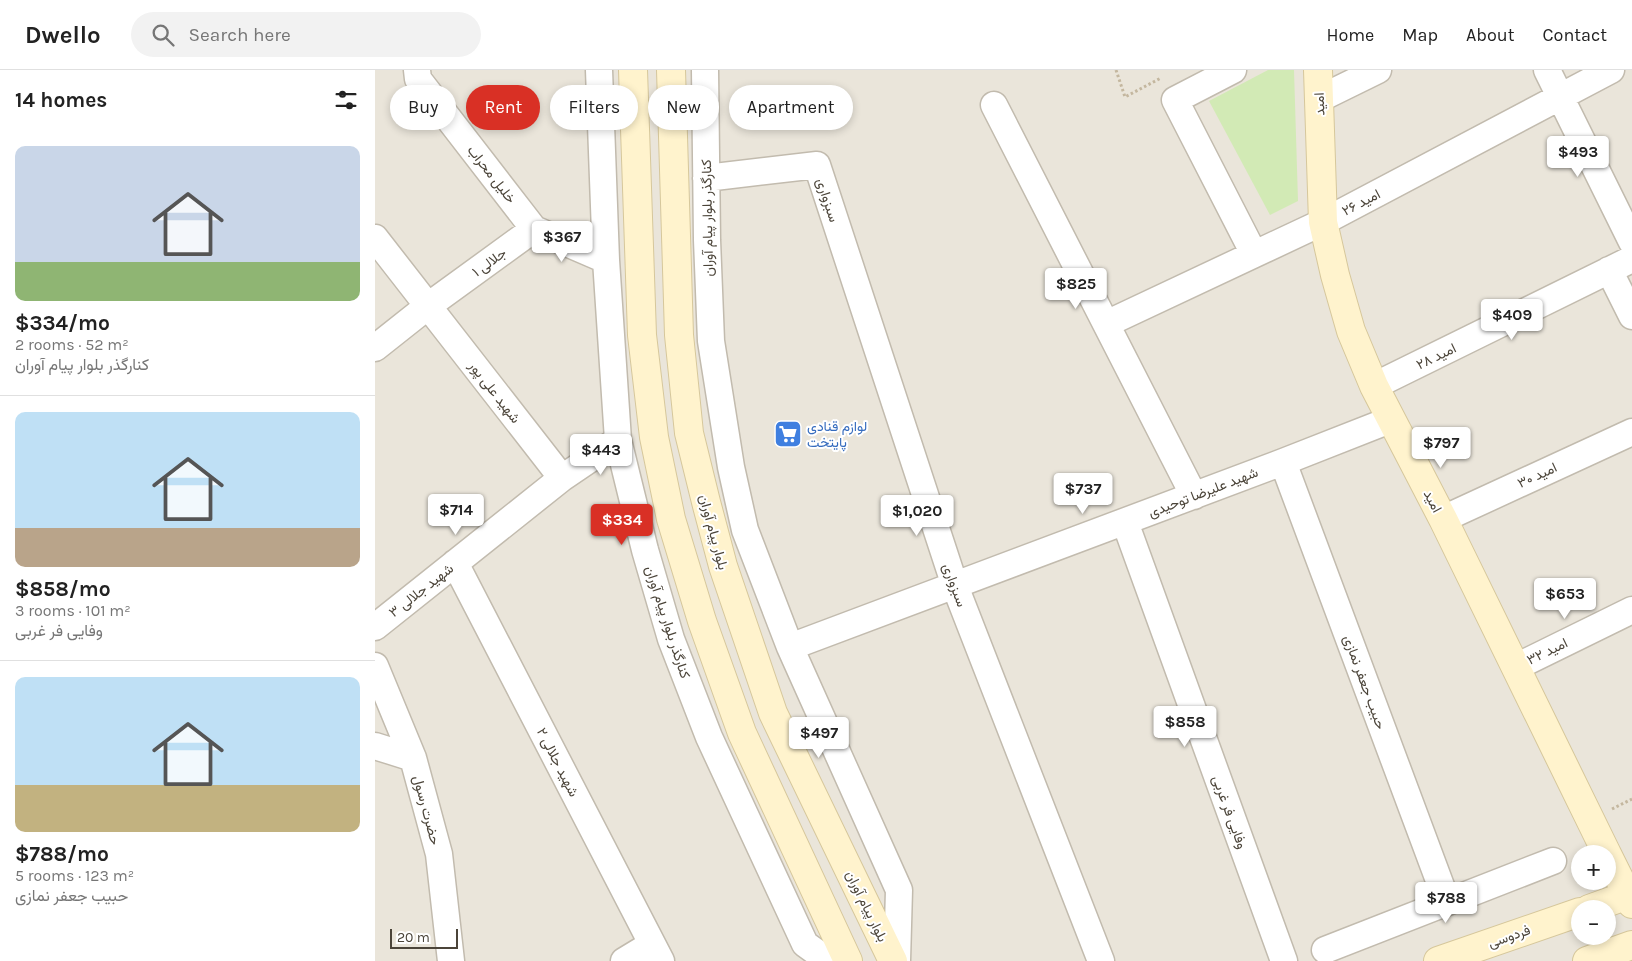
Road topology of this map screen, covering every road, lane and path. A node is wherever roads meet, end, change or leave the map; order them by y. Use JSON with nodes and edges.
{"nodes":[{"id":1,"x":417,"y":70,"type":"edge"},
{"id":2,"x":599,"y":70,"type":"edge"},
{"id":3,"x":633,"y":70,"type":"edge"},
{"id":4,"x":671,"y":70,"type":"edge"},
{"id":5,"x":705,"y":70,"type":"edge"},
{"id":6,"x":1116,"y":70,"type":"edge"},
{"id":7,"x":1233,"y":70,"type":"edge"},
{"id":8,"x":1318,"y":70,"type":"edge"},
{"id":9,"x":1378,"y":70,"type":"edge"},
{"id":10,"x":1547,"y":70,"type":"edge"},
{"id":11,"x":1611,"y":70,"type":"edge"},
{"id":12,"x":1187,"y":94,"type":"junction"},
{"id":13,"x":1560,"y":97,"type":"junction"},
{"id":14,"x":1319,"y":99,"type":"junction"},
{"id":15,"x":994,"y":105,"type":"dead end"},
{"id":16,"x":706,"y":178,"type":"junction"},
{"id":17,"x":1323,"y":222,"type":"junction"},
{"id":18,"x":534,"y":229,"type":"junction"},
{"id":19,"x":375,"y":238,"type":"edge"},
{"id":20,"x":1632,"y":242,"type":"edge"},
{"id":21,"x":1254,"y":254,"type":"junction"},
{"id":22,"x":1632,"y":259,"type":"edge"},
{"id":23,"x":606,"y":260,"type":"junction"},
{"id":24,"x":1609,"y":270,"type":"junction"},
{"id":25,"x":428,"y":306,"type":"junction"},
{"id":26,"x":1632,"y":316,"type":"edge"},
{"id":27,"x":1107,"y":324,"type":"junction"},
{"id":28,"x":375,"y":348,"type":"edge"},
{"id":29,"x":1373,"y":386,"type":"junction"},
{"id":30,"x":1390,"y":420,"type":"junction"},
{"id":31,"x":1632,"y":432,"type":"edge"},
{"id":32,"x":618,"y":440,"type":"junction"},
{"id":33,"x":1283,"y":462,"type":"junction"},
{"id":34,"x":562,"y":478,"type":"junction"},
{"id":35,"x":1194,"y":496,"type":"junction"},
{"id":36,"x":1443,"y":519,"type":"junction"},
{"id":37,"x":1125,"y":522,"type":"junction"},
{"id":38,"x":455,"y":563,"type":"junction"},
{"id":39,"x":955,"y":586,"type":"junction"},
{"id":40,"x":1632,"y":610,"type":"edge"},
{"id":41,"x":375,"y":627,"type":"edge"},
{"id":42,"x":790,"y":647,"type":"junction"},
{"id":43,"x":375,"y":666,"type":"edge"},
{"id":44,"x":1515,"y":667,"type":"junction"},
{"id":45,"x":375,"y":746,"type":"edge"},
{"id":46,"x":413,"y":758,"type":"junction"},
{"id":47,"x":1603,"y":845,"type":"edge"},
{"id":48,"x":1553,"y":861,"type":"dead end"},
{"id":49,"x":1616,"y":872,"type":"edge"},
{"id":50,"x":1630,"y":900,"type":"edge"},
{"id":51,"x":1447,"y":902,"type":"junction"},
{"id":52,"x":1616,"y":903,"type":"edge"},
{"id":53,"x":1571,"y":915,"type":"edge"},
{"id":54,"x":1632,"y":945,"type":"edge"},
{"id":55,"x":1325,"y":950,"type":"dead end"},
{"id":56,"x":657,"y":953,"type":"edge"},
{"id":57,"x":451,"y":961,"type":"edge"},
{"id":58,"x":625,"y":961,"type":"edge"},
{"id":59,"x":829,"y":961,"type":"edge"},
{"id":60,"x":848,"y":961,"type":"edge"},
{"id":61,"x":895,"y":961,"type":"edge"},
{"id":62,"x":1101,"y":961,"type":"edge"},
{"id":63,"x":1284,"y":961,"type":"edge"},
{"id":64,"x":1438,"y":961,"type":"edge"},
{"id":65,"x":1587,"y":961,"type":"edge"}],
"edges":[{"from":1,"to":18,"type":"street","name":"خلیل محراب"},
{"from":2,"to":23,"type":"street","name":"کنارگذر بلوار پیام آوران"},
{"from":3,"to":60,"type":"main road"},
{"from":4,"to":61,"type":"main road","name":"بلوار پیام آوران"},
{"from":5,"to":16,"type":"street","name":"کنارگذر بلوار پیام آوران"},
{"from":6,"to":12,"type":"path"},
{"from":7,"to":12,"type":"street"},
{"from":8,"to":14,"type":"main road","name":"امید"},
{"from":9,"to":14,"type":"street"},
{"from":10,"to":13,"type":"street"},
{"from":11,"to":13,"type":"street","name":"امید ۲۶"},
{"from":12,"to":21,"type":"street"},
{"from":13,"to":17,"type":"street","name":"امید ۲۶"},
{"from":13,"to":20,"type":"street"},
{"from":14,"to":17,"type":"main road","name":"امید"},
{"from":15,"to":27,"type":"street"},
{"from":16,"to":39,"type":"street","name":"سبزواری"},
{"from":16,"to":42,"type":"street","name":"کنارگذر بلوار پیام آوران"},
{"from":17,"to":21,"type":"street","name":"امید ۲۶"},
{"from":17,"to":29,"type":"main road","name":"امید"},
{"from":18,"to":23,"type":"street"},
{"from":18,"to":25,"type":"street","name":"جلالی ۱"},
{"from":19,"to":25,"type":"street","name":"شهید علی پور"},
{"from":21,"to":27,"type":"street","name":"امید ۲۶"},
{"from":22,"to":24,"type":"street","name":"امید ۲۸"},
{"from":23,"to":32,"type":"street","name":"کنارگذر بلوار پیام آوران"},
{"from":24,"to":26,"type":"street"},
{"from":24,"to":29,"type":"street","name":"امید ۲۸"},
{"from":25,"to":28,"type":"street","name":"جلالی ۱"},
{"from":25,"to":34,"type":"street","name":"شهید علی پور"},
{"from":27,"to":35,"type":"street"},
{"from":29,"to":30,"type":"main road","name":"امید"},
{"from":30,"to":33,"type":"street","name":"شهید علیرضا توحیدی"},
{"from":30,"to":36,"type":"main road","name":"امید"},
{"from":31,"to":36,"type":"street","name":"امید ۳۰"},
{"from":32,"to":34,"type":"street","name":"شهید جلالی ۳"},
{"from":32,"to":59,"type":"street","name":"کنارگذر بلوار پیام آوران"},
{"from":33,"to":35,"type":"street","name":"شهید علیرضا توحیدی"},
{"from":33,"to":51,"type":"street","name":"حبیب جعفر نمازی"},
{"from":34,"to":38,"type":"street","name":"شهید جلالی ۳"},
{"from":35,"to":37,"type":"street","name":"شهید علیرضا توحیدی"},
{"from":36,"to":44,"type":"main road","name":"امید"},
{"from":37,"to":39,"type":"street","name":"شهید علیرضا توحیدی"},
{"from":37,"to":63,"type":"street","name":"وفایی فر غربی"},
{"from":38,"to":41,"type":"street","name":"شهید جلالی ۳"},
{"from":38,"to":56,"type":"street","name":"شهید جلالی ۲"},
{"from":39,"to":42,"type":"street","name":"شهید علیرضا توحیدی"},
{"from":39,"to":62,"type":"street","name":"سبزواری"},
{"from":40,"to":44,"type":"street","name":"امید ۳۲"},
{"from":42,"to":61,"type":"street","name":"کنارگذر بلوار پیام آوران"},
{"from":43,"to":46,"type":"street","name":"حضرت رسول"},
{"from":44,"to":47,"type":"main road","name":"امید"},
{"from":45,"to":46,"type":"street"},
{"from":46,"to":57,"type":"street","name":"حضرت رسول"},
{"from":48,"to":51,"type":"street"},
{"from":49,"to":50,"type":"main road","name":"امید"},
{"from":50,"to":52,"type":"main road"},
{"from":51,"to":55,"type":"street"},
{"from":53,"to":64,"type":"main road","name":"فردوسی"},
{"from":54,"to":65,"type":"main road"},
{"from":56,"to":58,"type":"street"}]}
